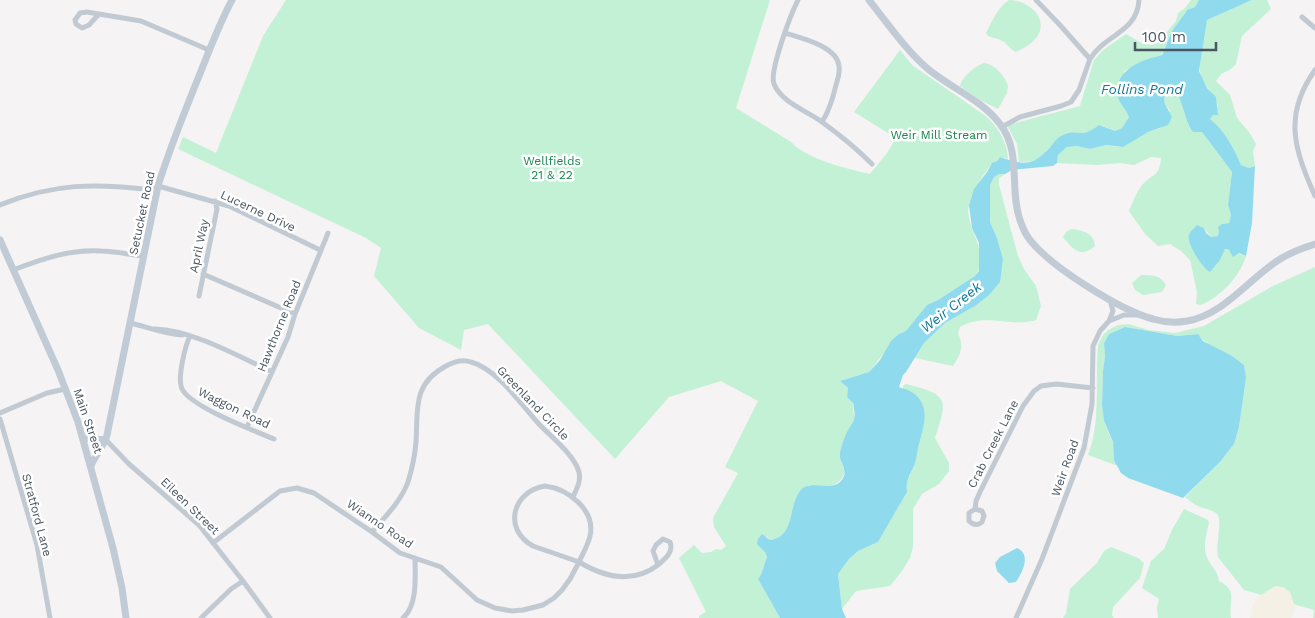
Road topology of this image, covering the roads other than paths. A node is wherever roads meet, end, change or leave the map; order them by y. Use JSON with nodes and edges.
{"nodes":[{"id":1,"x":232,"y":0,"type":"edge"},
{"id":2,"x":798,"y":0,"type":"edge"},
{"id":3,"x":869,"y":0,"type":"edge"},
{"id":4,"x":1036,"y":0,"type":"edge"},
{"id":5,"x":1139,"y":0,"type":"edge"},
{"id":6,"x":98,"y":15,"type":"dead end"},
{"id":7,"x":1302,"y":17,"type":"dead end"},
{"id":8,"x":1315,"y":28,"type":"edge"},
{"id":9,"x":785,"y":33,"type":"junction"},
{"id":10,"x":209,"y":50,"type":"junction"},
{"id":11,"x":1090,"y":58,"type":"junction"},
{"id":12,"x":1315,"y":70,"type":"edge"},
{"id":13,"x":822,"y":122,"type":"junction"},
{"id":14,"x":1002,"y":127,"type":"junction"},
{"id":15,"x":872,"y":164,"type":"dead end"},
{"id":16,"x":158,"y":186,"type":"junction"},
{"id":17,"x":1315,"y":196,"type":"edge"},
{"id":18,"x":215,"y":201,"type":"junction"},
{"id":19,"x":0,"y":204,"type":"edge"},
{"id":20,"x":328,"y":232,"type":"dead end"},
{"id":21,"x":0,"y":240,"type":"edge"},
{"id":22,"x":1315,"y":244,"type":"edge"},
{"id":23,"x":320,"y":250,"type":"junction"},
{"id":24,"x":144,"y":256,"type":"junction"},
{"id":25,"x":13,"y":270,"type":"junction"},
{"id":26,"x":203,"y":274,"type":"junction"},
{"id":27,"x":199,"y":296,"type":"dead end"},
{"id":28,"x":1110,"y":300,"type":"junction"},
{"id":29,"x":295,"y":314,"type":"junction"},
{"id":30,"x":1139,"y":315,"type":"junction"},
{"id":31,"x":1110,"y":321,"type":"junction"},
{"id":32,"x":131,"y":323,"type":"junction"},
{"id":33,"x":190,"y":336,"type":"junction"},
{"id":34,"x":272,"y":372,"type":"junction"},
{"id":35,"x":1093,"y":388,"type":"junction"},
{"id":36,"x":65,"y":389,"type":"junction"},
{"id":37,"x":0,"y":413,"type":"edge"},
{"id":38,"x":0,"y":418,"type":"edge"},
{"id":39,"x":247,"y":427,"type":"junction"},
{"id":40,"x":83,"y":438,"type":"junction"},
{"id":41,"x":274,"y":439,"type":"dead end"},
{"id":42,"x":106,"y":440,"type":"junction"},
{"id":43,"x":91,"y":466,"type":"junction"},
{"id":44,"x":573,"y":497,"type":"junction"},
{"id":45,"x":975,"y":509,"type":"dead end"},
{"id":46,"x":372,"y":532,"type":"junction"},
{"id":47,"x":213,"y":543,"type":"junction"},
{"id":48,"x":415,"y":558,"type":"junction"},
{"id":49,"x":579,"y":562,"type":"junction"},
{"id":50,"x":658,"y":565,"type":"junction"},
{"id":51,"x":243,"y":581,"type":"junction"},
{"id":52,"x":512,"y":611,"type":"junction"},
{"id":53,"x":50,"y":618,"type":"edge"},
{"id":54,"x":126,"y":618,"type":"edge"},
{"id":55,"x":201,"y":618,"type":"edge"},
{"id":56,"x":270,"y":618,"type":"edge"},
{"id":57,"x":403,"y":618,"type":"edge"},
{"id":58,"x":512,"y":618,"type":"edge"},
{"id":59,"x":1016,"y":618,"type":"edge"}],
"edges":[{"from":1,"to":10,"type":"main road","name":"Setucket Road"},
{"from":2,"to":9,"type":"street"},
{"from":3,"to":14,"type":"main road"},
{"from":4,"to":11,"type":"street"},
{"from":5,"to":11,"type":"street"},
{"from":6,"to":10,"type":"street"},
{"from":7,"to":8,"type":"street"},
{"from":9,"to":13,"type":"street"},
{"from":9,"to":13,"type":"street"},
{"from":10,"to":16,"type":"main road","name":"Setucket Road"},
{"from":11,"to":14,"type":"street"},
{"from":12,"to":17,"type":"street"},
{"from":13,"to":15,"type":"street"},
{"from":14,"to":28,"type":"main road"},
{"from":16,"to":18,"type":"street","name":"Lucerne Drive"},
{"from":16,"to":19,"type":"street"},
{"from":16,"to":24,"type":"main road","name":"Setucket Road"},
{"from":18,"to":23,"type":"street","name":"Lucerne Drive"},
{"from":18,"to":26,"type":"street","name":"April Way"},
{"from":20,"to":23,"type":"street","name":"Hawthorne Road"},
{"from":21,"to":25,"type":"main road","name":"Main Street"},
{"from":22,"to":30,"type":"main road"},
{"from":23,"to":29,"type":"street","name":"Hawthorne Road"},
{"from":24,"to":25,"type":"street"},
{"from":24,"to":32,"type":"main road","name":"Setucket Road"},
{"from":25,"to":36,"type":"main road","name":"Main Street"},
{"from":26,"to":27,"type":"street","name":"April Way"},
{"from":26,"to":29,"type":"street"},
{"from":28,"to":30,"type":"main road"},
{"from":28,"to":31,"type":"street"},
{"from":29,"to":34,"type":"street","name":"Hawthorne Road"},
{"from":30,"to":31,"type":"street"},
{"from":31,"to":35,"type":"street","name":"Weir Road"},
{"from":32,"to":33,"type":"street"},
{"from":32,"to":42,"type":"main road","name":"Setucket Road"},
{"from":33,"to":34,"type":"street"},
{"from":33,"to":39,"type":"street","name":"Waggon Road"},
{"from":34,"to":39,"type":"street","name":"Hawthorne Road"},
{"from":35,"to":45,"type":"street","name":"Crab Creek Lane"},
{"from":35,"to":59,"type":"street","name":"Weir Road"},
{"from":36,"to":37,"type":"street"},
{"from":36,"to":40,"type":"main road","name":"Main Street"},
{"from":38,"to":53,"type":"street","name":"Stratford Lane"},
{"from":39,"to":41,"type":"street","name":"Waggon Road"},
{"from":40,"to":42,"type":"main road"},
{"from":40,"to":43,"type":"main road","name":"Main Street"},
{"from":42,"to":43,"type":"main road","name":"Setucket Road"},
{"from":42,"to":47,"type":"street","name":"Eileen Street"},
{"from":43,"to":54,"type":"main road","name":"Main Street"},
{"from":44,"to":46,"type":"street","name":"Greenland Circle"},
{"from":44,"to":49,"type":"street","name":"Wianno Road"},
{"from":44,"to":49,"type":"street"},
{"from":46,"to":47,"type":"street","name":"Wianno Road"},
{"from":46,"to":48,"type":"street","name":"Wianno Road"},
{"from":47,"to":51,"type":"street","name":"Eileen Street"},
{"from":48,"to":52,"type":"street","name":"Wianno Road"},
{"from":48,"to":57,"type":"street"},
{"from":49,"to":50,"type":"street"},
{"from":49,"to":52,"type":"street","name":"Wianno Road"},
{"from":50,"to":50,"type":"street"},
{"from":51,"to":55,"type":"street"},
{"from":51,"to":56,"type":"street","name":"Eileen Street"},
{"from":52,"to":58,"type":"street"}]}
